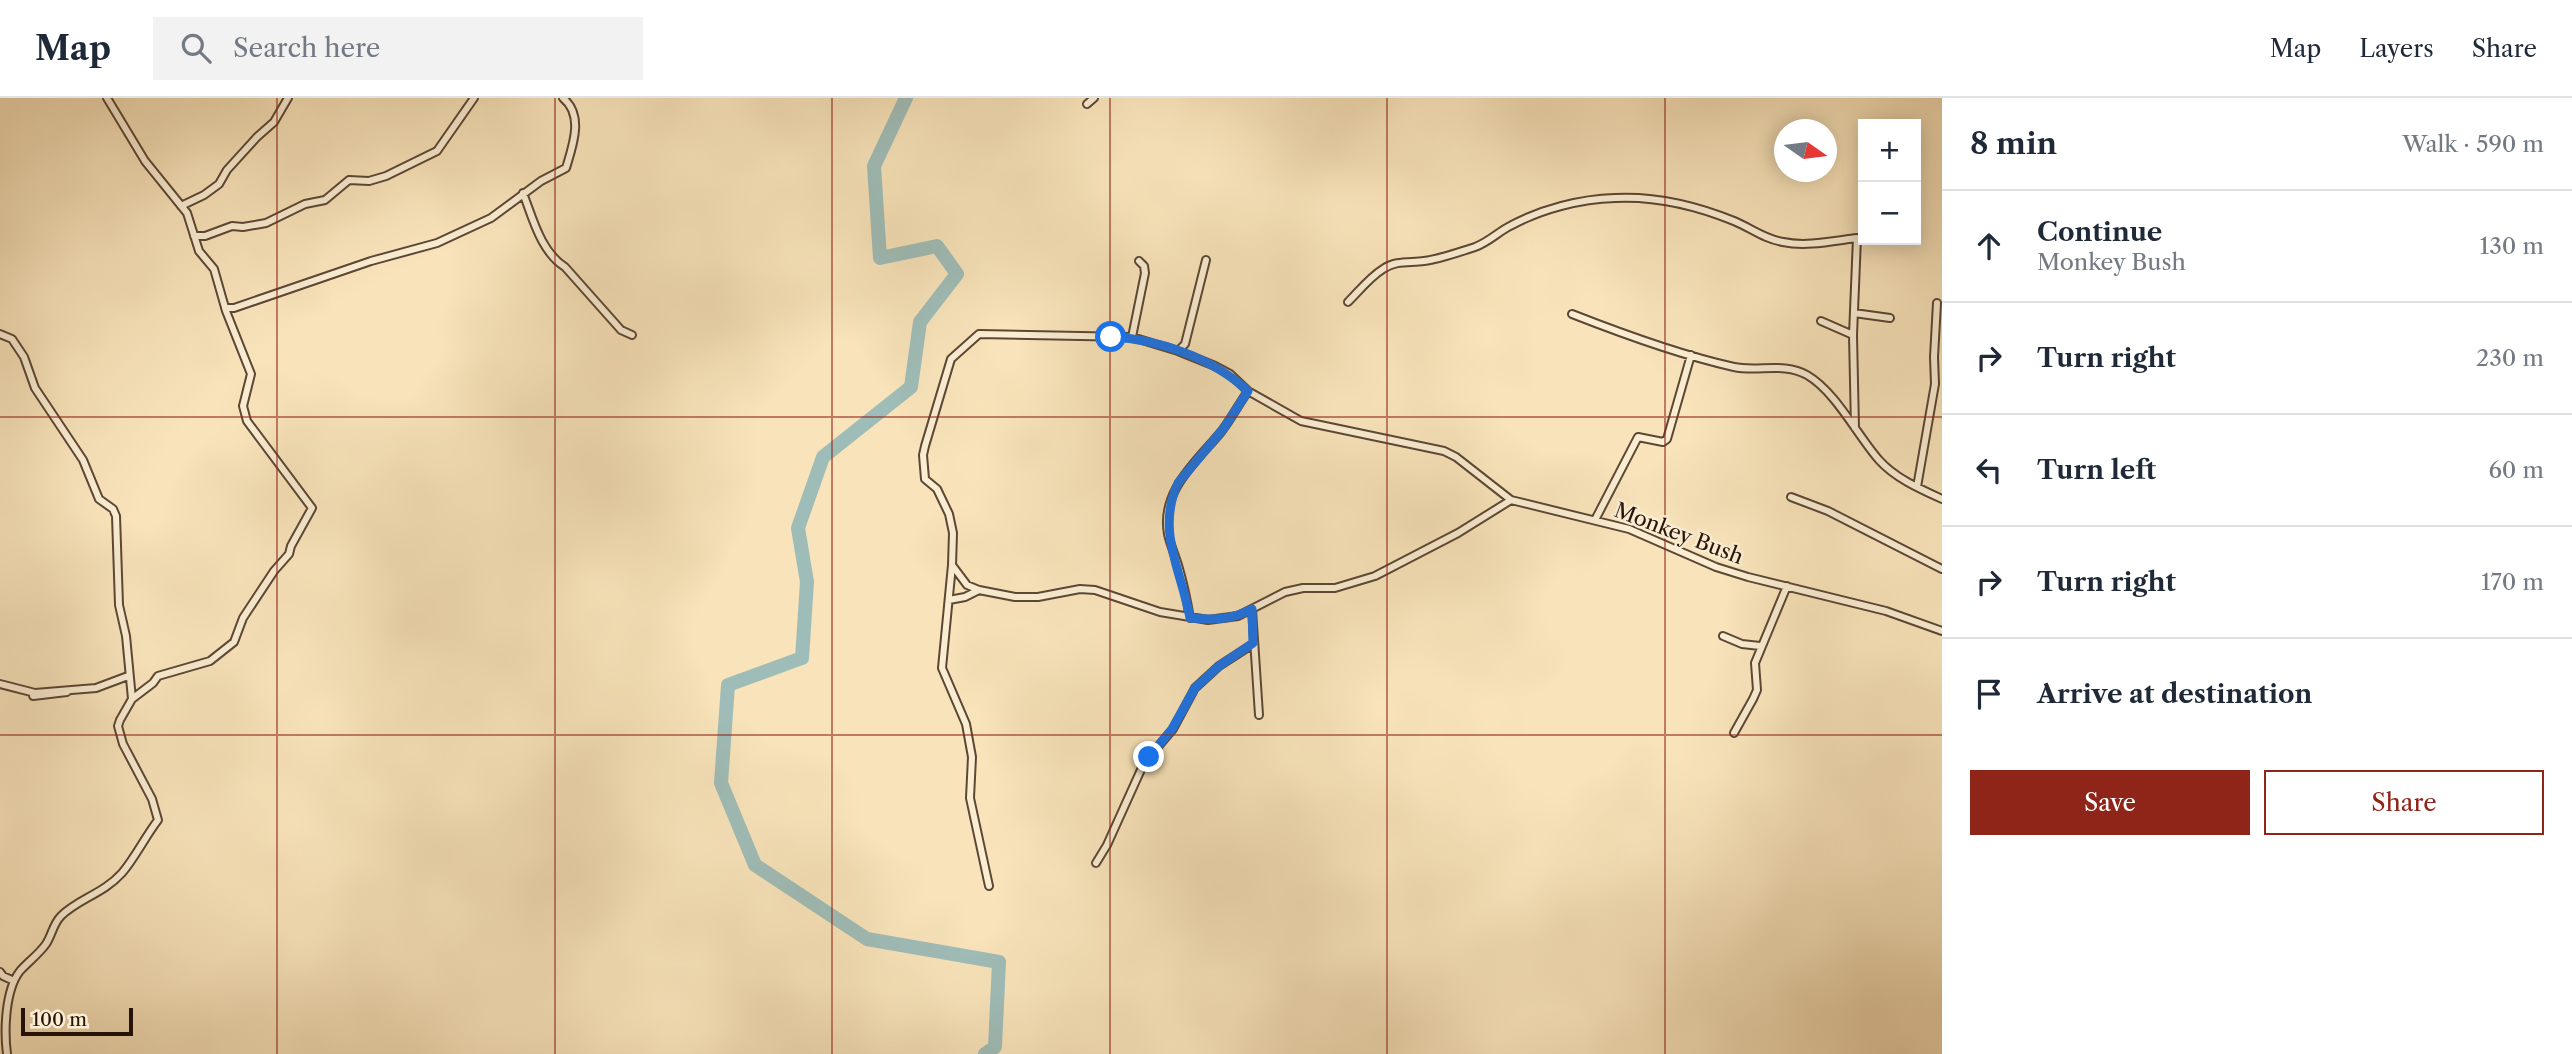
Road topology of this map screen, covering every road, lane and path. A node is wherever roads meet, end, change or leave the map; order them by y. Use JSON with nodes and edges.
{"nodes":[{"id":1,"x":107,"y":98,"type":"edge"},
{"id":2,"x":288,"y":98,"type":"edge"},
{"id":3,"x":474,"y":98,"type":"edge"},
{"id":4,"x":563,"y":98,"type":"edge"},
{"id":5,"x":1094,"y":98,"type":"edge"},
{"id":6,"x":1087,"y":104,"type":"dead end"},
{"id":7,"x":523,"y":193,"type":"junction"},
{"id":8,"x":181,"y":206,"type":"junction"},
{"id":9,"x":194,"y":236,"type":"junction"},
{"id":10,"x":1206,"y":260,"type":"dead end"},
{"id":11,"x":1139,"y":261,"type":"dead end"},
{"id":12,"x":1348,"y":302,"type":"dead end"},
{"id":13,"x":1937,"y":303,"type":"dead end"},
{"id":14,"x":225,"y":308,"type":"junction"},
{"id":15,"x":1854,"y":313,"type":"junction"},
{"id":16,"x":1572,"y":314,"type":"dead end"},
{"id":17,"x":1890,"y":318,"type":"dead end"},
{"id":18,"x":1821,"y":321,"type":"dead end"},
{"id":19,"x":0,"y":334,"type":"edge"},
{"id":20,"x":632,"y":335,"type":"dead end"},
{"id":21,"x":1853,"y":335,"type":"junction"},
{"id":22,"x":1132,"y":337,"type":"junction"},
{"id":23,"x":1178,"y":351,"type":"junction"},
{"id":24,"x":1691,"y":355,"type":"junction"},
{"id":25,"x":1248,"y":391,"type":"junction"},
{"id":26,"x":1855,"y":428,"type":"junction"},
{"id":27,"x":1917,"y":486,"type":"junction"},
{"id":28,"x":1791,"y":497,"type":"dead end"},
{"id":29,"x":1942,"y":499,"type":"edge"},
{"id":30,"x":1511,"y":500,"type":"junction"},
{"id":31,"x":1595,"y":520,"type":"junction"},
{"id":32,"x":952,"y":565,"type":"junction"},
{"id":33,"x":1942,"y":569,"type":"edge"},
{"id":34,"x":1787,"y":586,"type":"junction"},
{"id":35,"x":979,"y":590,"type":"junction"},
{"id":36,"x":949,"y":600,"type":"junction"},
{"id":37,"x":1252,"y":609,"type":"junction"},
{"id":38,"x":1190,"y":618,"type":"junction"},
{"id":39,"x":1942,"y":621,"type":"edge"},
{"id":40,"x":1941,"y":630,"type":"edge"},
{"id":41,"x":1723,"y":636,"type":"dead end"},
{"id":42,"x":1253,"y":643,"type":"junction"},
{"id":43,"x":1760,"y":646,"type":"junction"},
{"id":44,"x":128,"y":676,"type":"junction"},
{"id":45,"x":0,"y":684,"type":"edge"},
{"id":46,"x":132,"y":699,"type":"junction"},
{"id":47,"x":1259,"y":715,"type":"dead end"},
{"id":48,"x":1734,"y":733,"type":"dead end"},
{"id":49,"x":1096,"y":863,"type":"dead end"},
{"id":50,"x":989,"y":886,"type":"dead end"},
{"id":51,"x":0,"y":972,"type":"edge"},
{"id":52,"x":14,"y":981,"type":"junction"},
{"id":53,"x":7,"y":1054,"type":"edge"}],
"edges":[{"from":1,"to":8,"type":"street"},
{"from":2,"to":8,"type":"street"},
{"from":3,"to":9,"type":"street"},
{"from":4,"to":7,"type":"street"},
{"from":5,"to":6,"type":"street"},
{"from":7,"to":14,"type":"street"},
{"from":7,"to":20,"type":"street"},
{"from":8,"to":9,"type":"street"},
{"from":9,"to":14,"type":"street"},
{"from":10,"to":23,"type":"street"},
{"from":11,"to":22,"type":"street"},
{"from":12,"to":15,"type":"street"},
{"from":13,"to":27,"type":"street"},
{"from":14,"to":46,"type":"street"},
{"from":15,"to":17,"type":"street"},
{"from":15,"to":21,"type":"street"},
{"from":16,"to":24,"type":"street"},
{"from":18,"to":21,"type":"street"},
{"from":19,"to":44,"type":"street"},
{"from":21,"to":26,"type":"street"},
{"from":22,"to":23,"type":"street","name":"Monkey Bush"},
{"from":22,"to":32,"type":"street","name":"Monkey Bush"},
{"from":23,"to":25,"type":"street","name":"Monkey Bush"},
{"from":24,"to":26,"type":"street"},
{"from":24,"to":31,"type":"street"},
{"from":25,"to":30,"type":"street","name":"Monkey Bush"},
{"from":25,"to":38,"type":"street"},
{"from":26,"to":27,"type":"street"},
{"from":27,"to":29,"type":"street"},
{"from":28,"to":33,"type":"street"},
{"from":30,"to":31,"type":"street","name":"Monkey Bush"},
{"from":30,"to":37,"type":"street"},
{"from":31,"to":34,"type":"street","name":"Monkey Bush"},
{"from":32,"to":35,"type":"street"},
{"from":32,"to":36,"type":"street"},
{"from":34,"to":40,"type":"street","name":"Monkey Bush"},
{"from":34,"to":43,"type":"street"},
{"from":35,"to":36,"type":"street"},
{"from":35,"to":38,"type":"street"},
{"from":36,"to":50,"type":"street"},
{"from":37,"to":38,"type":"street"},
{"from":37,"to":42,"type":"street"},
{"from":39,"to":40,"type":"street"},
{"from":41,"to":43,"type":"street"},
{"from":42,"to":47,"type":"street"},
{"from":42,"to":49,"type":"street"},
{"from":43,"to":48,"type":"street"},
{"from":44,"to":45,"type":"street"},
{"from":44,"to":46,"type":"street"},
{"from":46,"to":52,"type":"street"},
{"from":51,"to":52,"type":"street"},
{"from":52,"to":53,"type":"street"}]}
